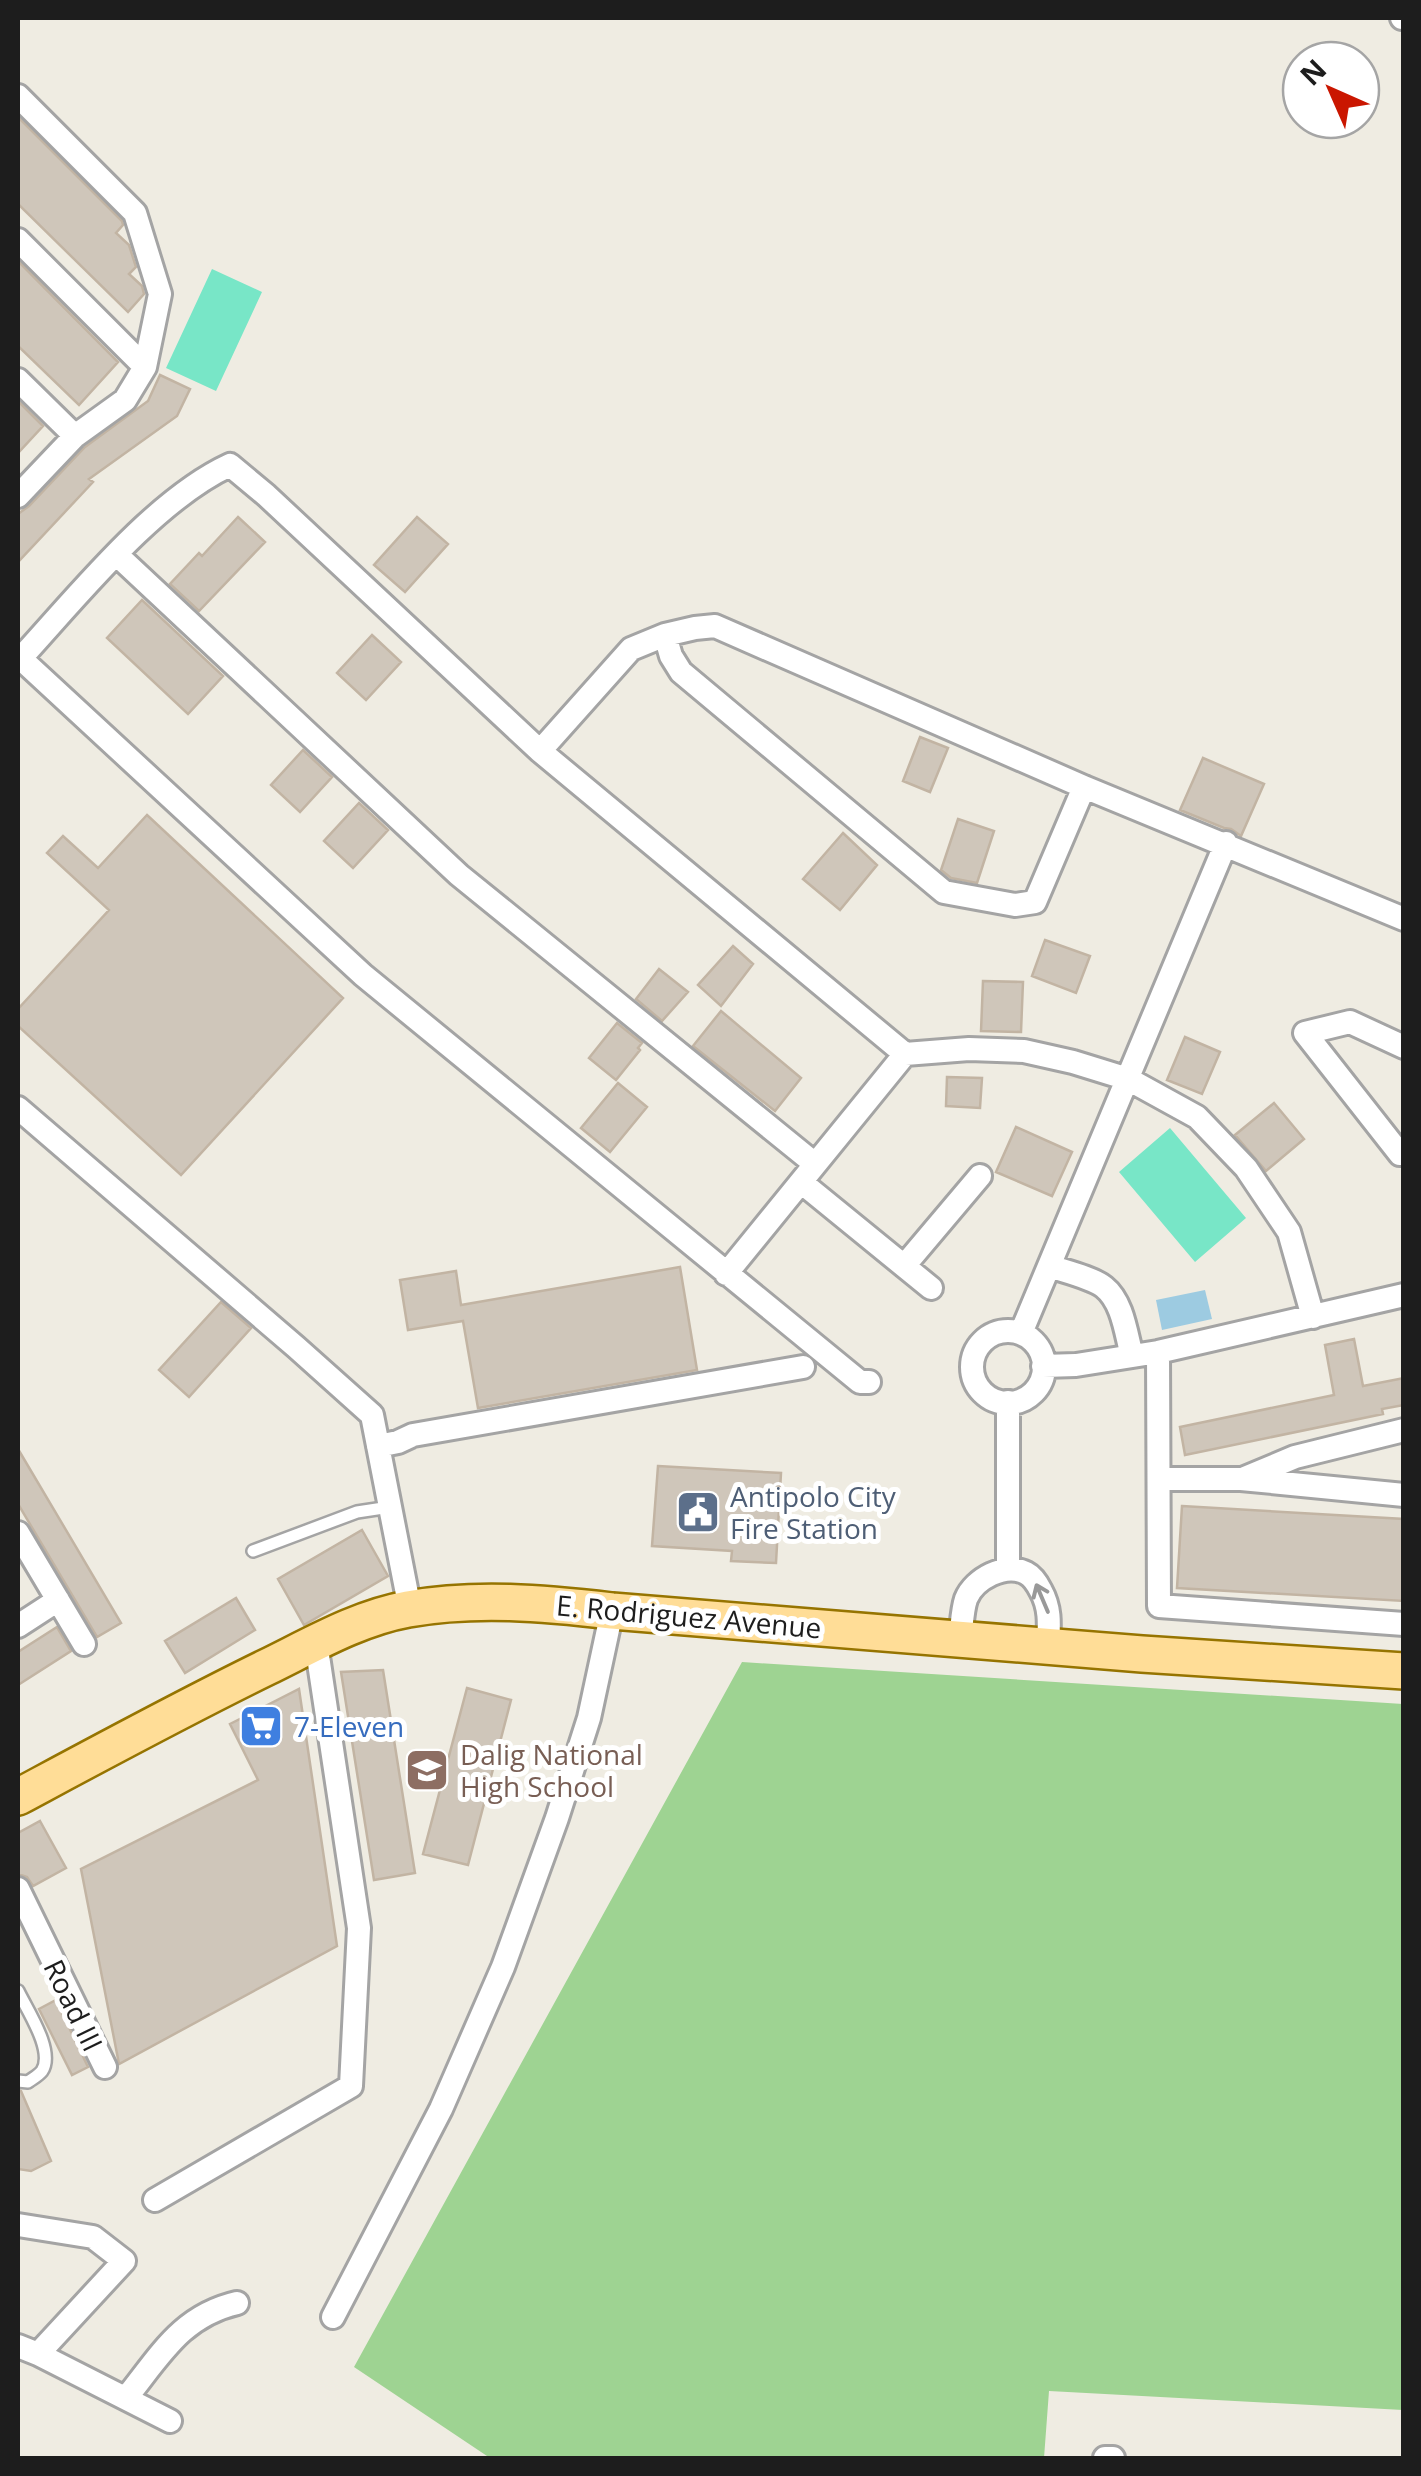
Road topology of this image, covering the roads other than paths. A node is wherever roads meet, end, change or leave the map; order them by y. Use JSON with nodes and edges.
{"nodes":[{"id":1,"x":18,"y":96,"type":"edge"},
{"id":2,"x":18,"y":240,"type":"edge"},
{"id":3,"x":145,"y":366,"type":"junction"},
{"id":4,"x":18,"y":380,"type":"edge"},
{"id":5,"x":75,"y":436,"type":"junction"},
{"id":6,"x":18,"y":496,"type":"edge"},
{"id":7,"x":116,"y":554,"type":"junction"},
{"id":8,"x":666,"y":635,"type":"junction"},
{"id":9,"x":19,"y":658,"type":"edge"},
{"id":10,"x":540,"y":752,"type":"junction"},
{"id":11,"x":1084,"y":787,"type":"junction"},
{"id":12,"x":1226,"y":843,"type":"junction"},
{"id":13,"x":1404,"y":919,"type":"edge"},
{"id":14,"x":1404,"y":1047,"type":"edge"},
{"id":15,"x":905,"y":1054,"type":"junction"},
{"id":16,"x":1128,"y":1080,"type":"junction"},
{"id":17,"x":18,"y":1108,"type":"edge"},
{"id":18,"x":1404,"y":1153,"type":"edge"},
{"id":19,"x":808,"y":1173,"type":"junction"},
{"id":20,"x":980,"y":1176,"type":"dead end"},
{"id":21,"x":904,"y":1266,"type":"junction"},
{"id":22,"x":1050,"y":1266,"type":"junction"},
{"id":23,"x":726,"y":1274,"type":"junction"},
{"id":24,"x":931,"y":1288,"type":"dead end"},
{"id":25,"x":1404,"y":1295,"type":"edge"},
{"id":26,"x":1313,"y":1316,"type":"junction"},
{"id":27,"x":1021,"y":1334,"type":"junction"},
{"id":28,"x":1158,"y":1352,"type":"junction"},
{"id":29,"x":1132,"y":1356,"type":"junction"},
{"id":30,"x":803,"y":1366,"type":"dead end"},
{"id":31,"x":1043,"y":1366,"type":"junction"},
{"id":32,"x":870,"y":1382,"type":"dead end"},
{"id":33,"x":1008,"y":1402,"type":"junction"},
{"id":34,"x":1404,"y":1430,"type":"edge"},
{"id":35,"x":378,"y":1446,"type":"junction"},
{"id":36,"x":1241,"y":1479,"type":"junction"},
{"id":37,"x":1159,"y":1480,"type":"junction"},
{"id":38,"x":1404,"y":1495,"type":"edge"},
{"id":39,"x":390,"y":1507,"type":"junction"},
{"id":40,"x":18,"y":1533,"type":"edge"},
{"id":41,"x":253,"y":1552,"type":"dead end"},
{"id":42,"x":1008,"y":1569,"type":"junction"},
{"id":43,"x":58,"y":1600,"type":"junction"},
{"id":44,"x":410,"y":1608,"type":"junction"},
{"id":45,"x":612,"y":1611,"type":"junction"},
{"id":46,"x":1404,"y":1624,"type":"edge"},
{"id":47,"x":18,"y":1626,"type":"edge"},
{"id":48,"x":960,"y":1639,"type":"junction"},
{"id":49,"x":316,"y":1643,"type":"junction"},
{"id":50,"x":84,"y":1644,"type":"dead end"},
{"id":51,"x":1048,"y":1646,"type":"junction"},
{"id":52,"x":1404,"y":1671,"type":"edge"},
{"id":53,"x":18,"y":1796,"type":"edge"},
{"id":54,"x":18,"y":1889,"type":"edge"},
{"id":55,"x":18,"y":1991,"type":"edge"},
{"id":56,"x":105,"y":2067,"type":"dead end"},
{"id":57,"x":18,"y":2081,"type":"edge"},
{"id":58,"x":155,"y":2200,"type":"dead end"},
{"id":59,"x":18,"y":2226,"type":"edge"},
{"id":60,"x":237,"y":2302,"type":"dead end"},
{"id":61,"x":333,"y":2316,"type":"dead end"},
{"id":62,"x":28,"y":2350,"type":"edge"},
{"id":63,"x":126,"y":2398,"type":"junction"},
{"id":64,"x":170,"y":2420,"type":"dead end"},
{"id":65,"x":1105,"y":2458,"type":"edge"},
{"id":66,"x":1113,"y":2458,"type":"edge"}],
"edges":[{"from":1,"to":3,"type":"street"},
{"from":2,"to":3,"type":"street"},
{"from":3,"to":5,"type":"street"},
{"from":4,"to":5,"type":"street"},
{"from":5,"to":6,"type":"street"},
{"from":7,"to":9,"type":"street"},
{"from":7,"to":10,"type":"street"},
{"from":7,"to":19,"type":"street"},
{"from":8,"to":10,"type":"street"},
{"from":8,"to":11,"type":"street"},
{"from":8,"to":11,"type":"street"},
{"from":9,"to":23,"type":"street"},
{"from":10,"to":15,"type":"street"},
{"from":11,"to":12,"type":"street"},
{"from":12,"to":13,"type":"street"},
{"from":12,"to":16,"type":"street"},
{"from":14,"to":18,"type":"street"},
{"from":15,"to":16,"type":"street"},
{"from":15,"to":19,"type":"street"},
{"from":16,"to":22,"type":"street"},
{"from":16,"to":26,"type":"street"},
{"from":17,"to":35,"type":"street"},
{"from":19,"to":21,"type":"street"},
{"from":19,"to":23,"type":"street"},
{"from":20,"to":21,"type":"street"},
{"from":21,"to":24,"type":"street"},
{"from":22,"to":27,"type":"street"},
{"from":22,"to":29,"type":"street"},
{"from":23,"to":32,"type":"street"},
{"from":25,"to":26,"type":"street"},
{"from":26,"to":28,"type":"street"},
{"from":27,"to":31,"type":"street"},
{"from":27,"to":33,"type":"street"},
{"from":28,"to":29,"type":"street"},
{"from":28,"to":37,"type":"street"},
{"from":29,"to":31,"type":"street"},
{"from":30,"to":35,"type":"street"},
{"from":31,"to":33,"type":"street"},
{"from":33,"to":42,"type":"street"},
{"from":34,"to":36,"type":"street"},
{"from":35,"to":39,"type":"street"},
{"from":36,"to":37,"type":"street"},
{"from":36,"to":38,"type":"street"},
{"from":37,"to":46,"type":"street"},
{"from":39,"to":41,"type":"lane"},
{"from":39,"to":44,"type":"street"},
{"from":40,"to":43,"type":"street"},
{"from":42,"to":48,"type":"street"},
{"from":51,"to":42,"type":"street","one_way":true},
{"from":43,"to":47,"type":"street"},
{"from":43,"to":50,"type":"street"},
{"from":44,"to":45,"type":"main road","name":"E. Rodriguez Avenue"},
{"from":44,"to":49,"type":"main road","name":"E. Rodriguez Avenue"},
{"from":45,"to":48,"type":"main road","name":"E. Rodriguez Avenue"},
{"from":45,"to":61,"type":"street"},
{"from":48,"to":51,"type":"main road","name":"E. Rodriguez Avenue"},
{"from":49,"to":53,"type":"main road","name":"E. Rodriguez Avenue"},
{"from":49,"to":58,"type":"street"},
{"from":51,"to":52,"type":"main road","name":"E. Rodriguez Avenue"},
{"from":54,"to":56,"type":"street","name":"Road III"},
{"from":55,"to":57,"type":"lane"},
{"from":59,"to":62,"type":"street"},
{"from":60,"to":63,"type":"street"},
{"from":62,"to":63,"type":"street"},
{"from":63,"to":64,"type":"street"},
{"from":65,"to":66,"type":"street"}]}
